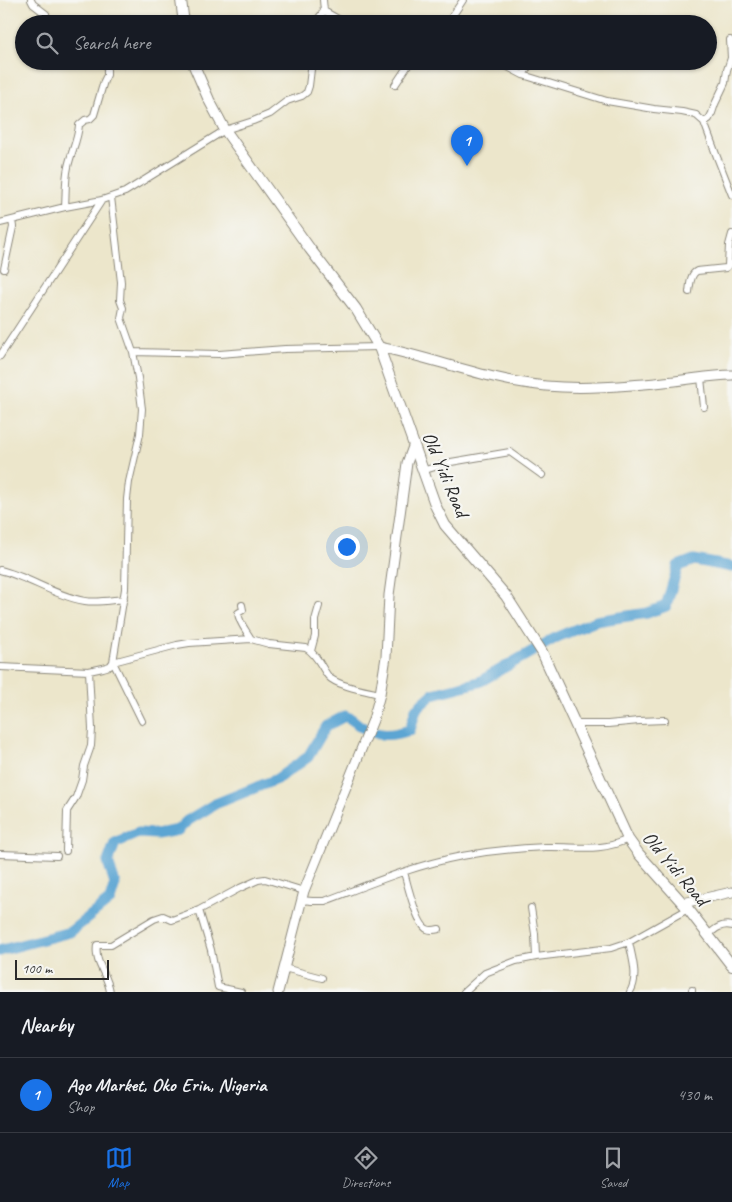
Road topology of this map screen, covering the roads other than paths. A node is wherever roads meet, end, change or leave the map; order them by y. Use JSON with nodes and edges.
{"nodes":[{"id":1,"x":31,"y":0,"type":"edge"},
{"id":2,"x":181,"y":0,"type":"edge"},
{"id":3,"x":323,"y":0,"type":"edge"},
{"id":4,"x":463,"y":0,"type":"edge"},
{"id":5,"x":324,"y":11,"type":"junction"},
{"id":6,"x":46,"y":14,"type":"dead end"},
{"id":7,"x":183,"y":15,"type":"edge"},
{"id":8,"x":321,"y":15,"type":"edge"},
{"id":9,"x":331,"y":15,"type":"edge"},
{"id":10,"x":455,"y":15,"type":"edge"},
{"id":11,"x":730,"y":40,"type":"dead end"},
{"id":12,"x":107,"y":70,"type":"dead end"},
{"id":13,"x":196,"y":70,"type":"edge"},
{"id":14,"x":311,"y":70,"type":"edge"},
{"id":15,"x":405,"y":70,"type":"edge"},
{"id":16,"x":514,"y":70,"type":"edge"},
{"id":17,"x":526,"y":70,"type":"edge"},
{"id":18,"x":523,"y":74,"type":"junction"},
{"id":19,"x":395,"y":85,"type":"dead end"},
{"id":20,"x":704,"y":122,"type":"junction"},
{"id":21,"x":225,"y":130,"type":"junction"},
{"id":22,"x":732,"y":194,"type":"edge"},
{"id":23,"x":111,"y":197,"type":"junction"},
{"id":24,"x":102,"y":200,"type":"junction"},
{"id":25,"x":65,"y":207,"type":"junction"},
{"id":26,"x":12,"y":220,"type":"junction"},
{"id":27,"x":0,"y":223,"type":"edge"},
{"id":28,"x":732,"y":234,"type":"edge"},
{"id":29,"x":4,"y":269,"type":"dead end"},
{"id":30,"x":688,"y":292,"type":"dead end"},
{"id":31,"x":379,"y":347,"type":"junction"},
{"id":32,"x":133,"y":352,"type":"junction"},
{"id":33,"x":0,"y":356,"type":"edge"},
{"id":34,"x":732,"y":375,"type":"edge"},
{"id":35,"x":701,"y":378,"type":"junction"},
{"id":36,"x":704,"y":407,"type":"dead end"},
{"id":37,"x":414,"y":444,"type":"junction"},
{"id":38,"x":422,"y":471,"type":"junction"},
{"id":39,"x":542,"y":474,"type":"dead end"},
{"id":40,"x":0,"y":570,"type":"edge"},
{"id":41,"x":124,"y":598,"type":"junction"},
{"id":42,"x":242,"y":605,"type":"dead end"},
{"id":43,"x":319,"y":606,"type":"dead end"},
{"id":44,"x":251,"y":640,"type":"junction"},
{"id":45,"x":311,"y":651,"type":"junction"},
{"id":46,"x":113,"y":662,"type":"junction"},
{"id":47,"x":0,"y":667,"type":"edge"},
{"id":48,"x":89,"y":671,"type":"junction"},
{"id":49,"x":380,"y":694,"type":"junction"},
{"id":50,"x":665,"y":720,"type":"dead end"},
{"id":51,"x":142,"y":721,"type":"dead end"},
{"id":52,"x":575,"y":724,"type":"junction"},
{"id":53,"x":628,"y":839,"type":"junction"},
{"id":54,"x":66,"y":852,"type":"dead end"},
{"id":55,"x":0,"y":854,"type":"edge"},
{"id":56,"x":57,"y":856,"type":"dead end"},
{"id":57,"x":404,"y":872,"type":"junction"},
{"id":58,"x":732,"y":892,"type":"edge"},
{"id":59,"x":302,"y":896,"type":"junction"},
{"id":60,"x":686,"y":906,"type":"junction"},
{"id":61,"x":530,"y":908,"type":"dead end"},
{"id":62,"x":199,"y":910,"type":"junction"},
{"id":63,"x":732,"y":926,"type":"edge"},
{"id":64,"x":439,"y":929,"type":"dead end"},
{"id":65,"x":708,"y":935,"type":"junction"},
{"id":66,"x":629,"y":942,"type":"junction"},
{"id":67,"x":536,"y":957,"type":"junction"},
{"id":68,"x":732,"y":966,"type":"edge"},
{"id":69,"x":284,"y":968,"type":"junction"},
{"id":70,"x":322,"y":978,"type":"dead end"},
{"id":71,"x":110,"y":992,"type":"edge"},
{"id":72,"x":241,"y":992,"type":"edge"},
{"id":73,"x":278,"y":992,"type":"edge"},
{"id":74,"x":464,"y":992,"type":"edge"},
{"id":75,"x":630,"y":992,"type":"edge"}],
"edges":[{"from":1,"to":6,"type":"street"},
{"from":2,"to":7,"type":"main road"},
{"from":3,"to":5,"type":"street"},
{"from":4,"to":10,"type":"street"},
{"from":5,"to":8,"type":"street"},
{"from":5,"to":9,"type":"street"},
{"from":11,"to":20,"type":"street"},
{"from":12,"to":25,"type":"street"},
{"from":13,"to":21,"type":"main road","name":"Old Yidi Road"},
{"from":14,"to":21,"type":"street"},
{"from":15,"to":19,"type":"street"},
{"from":16,"to":18,"type":"street"},
{"from":17,"to":18,"type":"street"},
{"from":18,"to":20,"type":"street"},
{"from":20,"to":22,"type":"street"},
{"from":21,"to":23,"type":"street"},
{"from":21,"to":31,"type":"main road","name":"Old Yidi Road"},
{"from":23,"to":24,"type":"street"},
{"from":23,"to":32,"type":"street"},
{"from":24,"to":25,"type":"street"},
{"from":24,"to":33,"type":"street"},
{"from":25,"to":26,"type":"street"},
{"from":26,"to":27,"type":"street"},
{"from":26,"to":29,"type":"street"},
{"from":28,"to":30,"type":"street"},
{"from":31,"to":32,"type":"street"},
{"from":31,"to":35,"type":"street"},
{"from":31,"to":37,"type":"main road","name":"Old Yidi Road"},
{"from":32,"to":41,"type":"street"},
{"from":34,"to":35,"type":"street"},
{"from":35,"to":36,"type":"street"},
{"from":37,"to":38,"type":"main road","name":"Old Yidi Road"},
{"from":37,"to":49,"type":"street"},
{"from":38,"to":39,"type":"street"},
{"from":38,"to":52,"type":"main road","name":"Old Yidi Road"},
{"from":40,"to":41,"type":"street"},
{"from":41,"to":46,"type":"street"},
{"from":42,"to":44,"type":"street"},
{"from":43,"to":45,"type":"street"},
{"from":44,"to":45,"type":"street"},
{"from":44,"to":46,"type":"street"},
{"from":45,"to":49,"type":"street"},
{"from":46,"to":48,"type":"street"},
{"from":46,"to":51,"type":"street"},
{"from":47,"to":48,"type":"street"},
{"from":48,"to":54,"type":"street"},
{"from":49,"to":59,"type":"street"},
{"from":50,"to":52,"type":"street"},
{"from":52,"to":53,"type":"main road","name":"Old Yidi Road"},
{"from":53,"to":57,"type":"street"},
{"from":53,"to":60,"type":"main road","name":"Old Yidi Road"},
{"from":55,"to":56,"type":"street"},
{"from":57,"to":59,"type":"street"},
{"from":57,"to":64,"type":"street"},
{"from":58,"to":60,"type":"street"},
{"from":59,"to":62,"type":"street"},
{"from":59,"to":69,"type":"street"},
{"from":60,"to":65,"type":"main road","name":"Old Yidi Road"},
{"from":60,"to":66,"type":"street"},
{"from":61,"to":67,"type":"street"},
{"from":62,"to":71,"type":"street"},
{"from":62,"to":72,"type":"street"},
{"from":63,"to":65,"type":"street"},
{"from":65,"to":68,"type":"main road","name":"Old Yidi Road"},
{"from":66,"to":67,"type":"street"},
{"from":66,"to":75,"type":"street"},
{"from":67,"to":74,"type":"street"},
{"from":69,"to":70,"type":"street"},
{"from":69,"to":73,"type":"street"}]}
